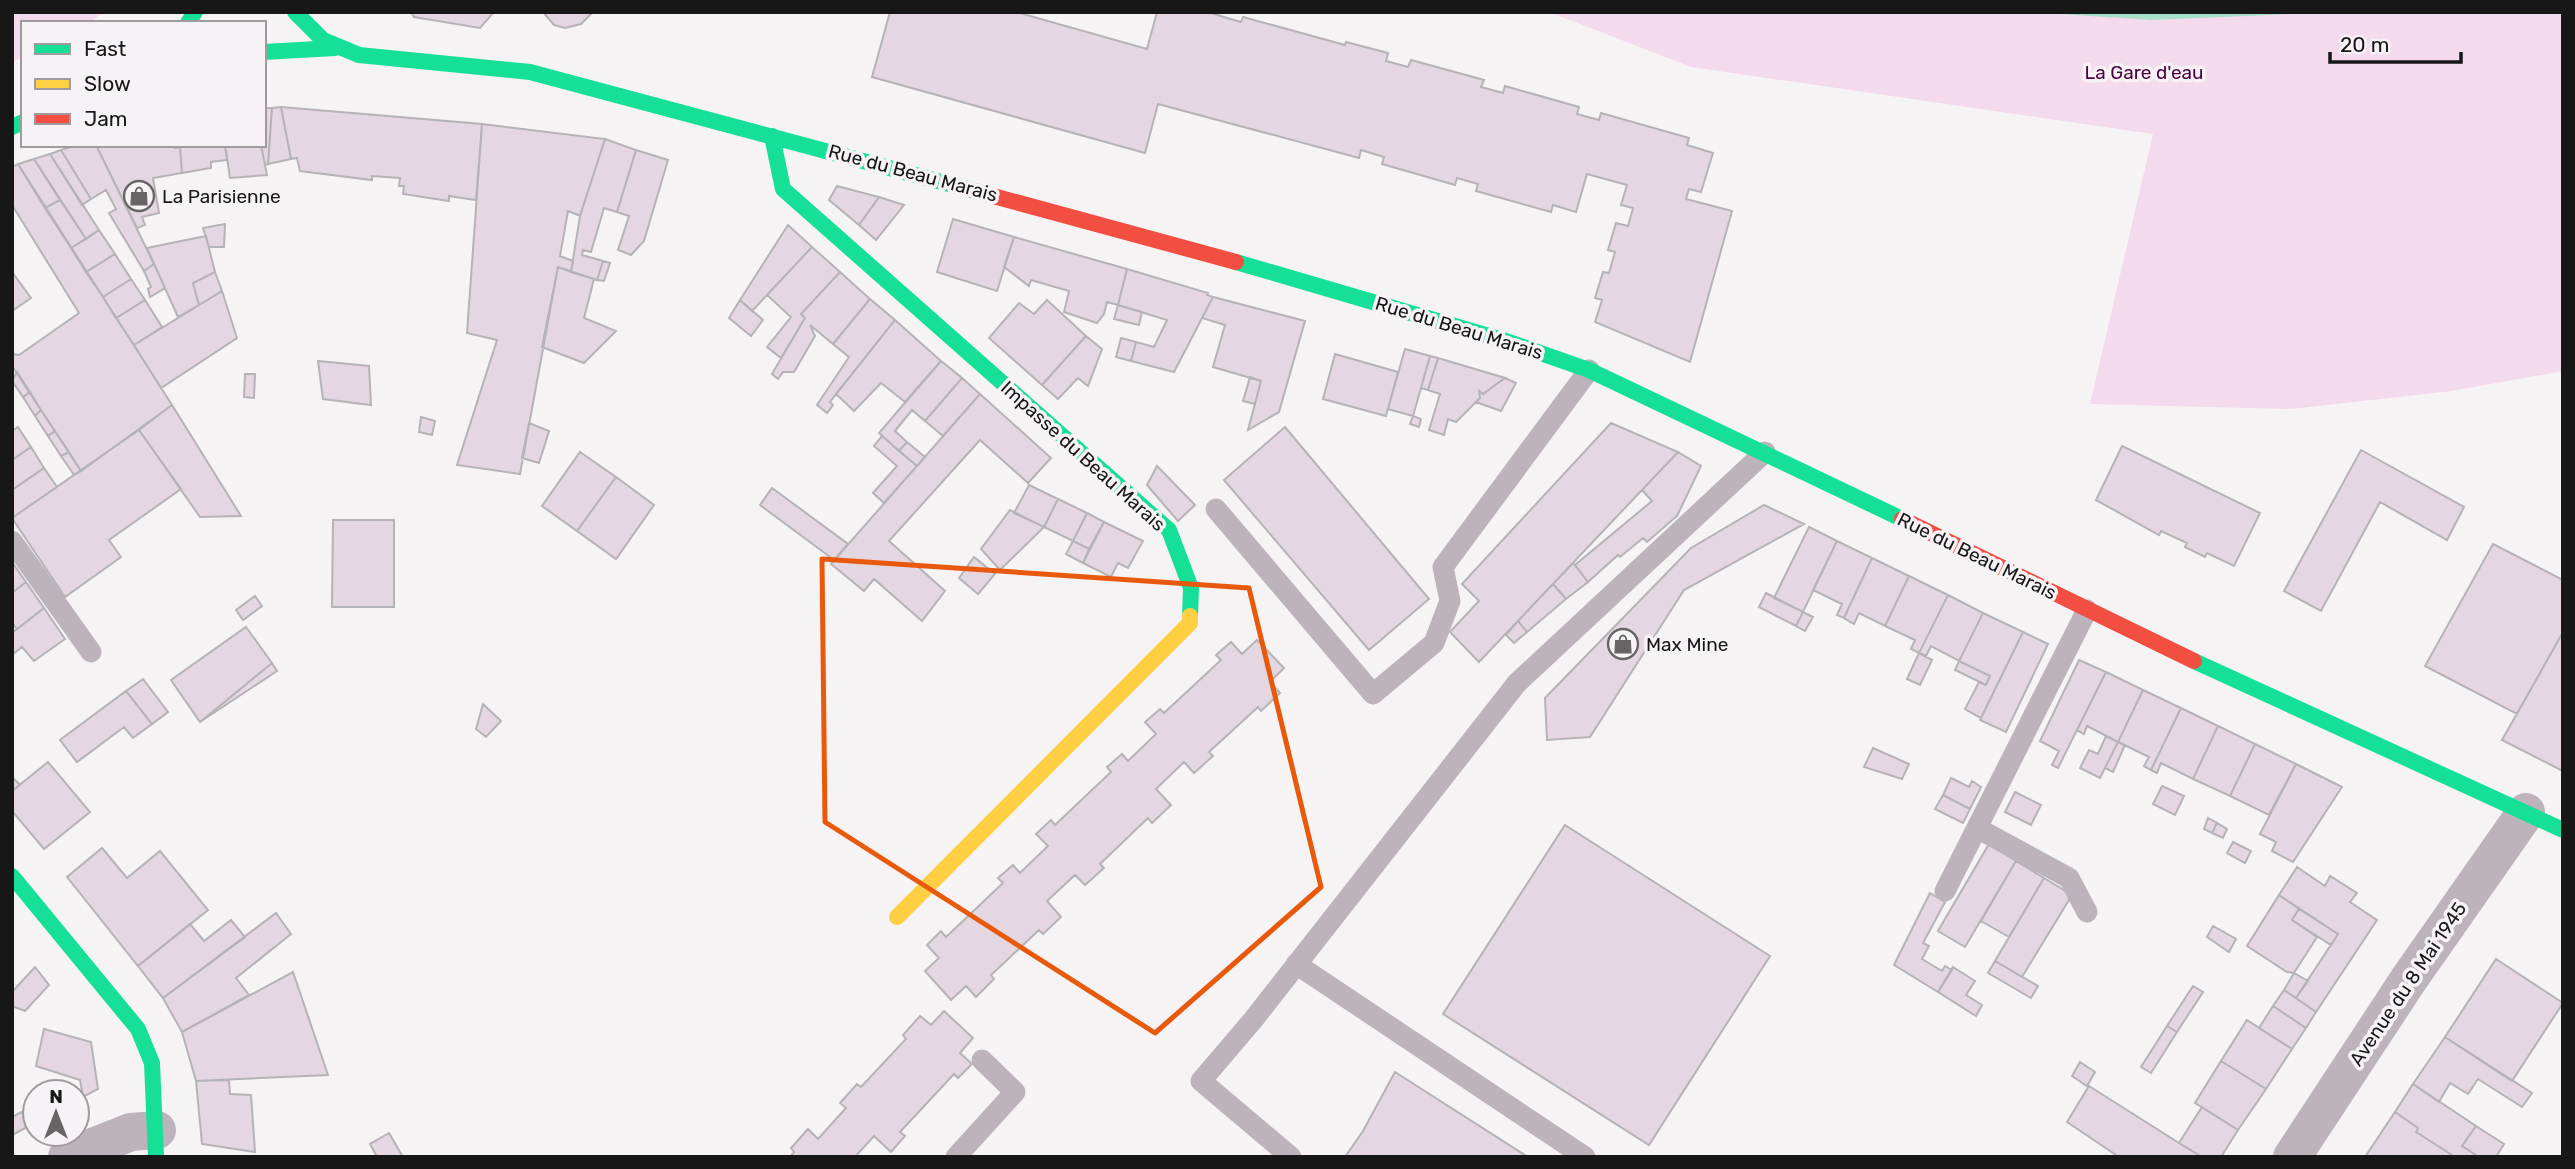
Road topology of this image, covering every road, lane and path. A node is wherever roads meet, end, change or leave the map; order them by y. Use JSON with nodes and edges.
{"nodes":[{"id":1,"x":295,"y":12,"type":"edge"},
{"id":2,"x":335,"y":48,"type":"junction"},
{"id":3,"x":266,"y":52,"type":"edge"},
{"id":4,"x":772,"y":136,"type":"junction"},
{"id":5,"x":1589,"y":370,"type":"junction"},
{"id":6,"x":1765,"y":452,"type":"junction"},
{"id":7,"x":1216,"y":509,"type":"dead end"},
{"id":8,"x":12,"y":541,"type":"edge"},
{"id":9,"x":2087,"y":610,"type":"junction"},
{"id":10,"x":90,"y":652,"type":"dead end"},
{"id":11,"x":2526,"y":812,"type":"junction"},
{"id":12,"x":1977,"y":828,"type":"junction"},
{"id":13,"x":2563,"y":830,"type":"edge"},
{"id":14,"x":12,"y":876,"type":"edge"},
{"id":15,"x":1944,"y":891,"type":"dead end"},
{"id":16,"x":2087,"y":912,"type":"dead end"},
{"id":17,"x":897,"y":917,"type":"dead end"},
{"id":18,"x":1296,"y":964,"type":"junction"},
{"id":19,"x":982,"y":1060,"type":"dead end"},
{"id":20,"x":156,"y":1143,"type":"edge"},
{"id":21,"x":67,"y":1157,"type":"edge"},
{"id":22,"x":956,"y":1157,"type":"edge"},
{"id":23,"x":1291,"y":1157,"type":"edge"},
{"id":24,"x":1585,"y":1157,"type":"edge"},
{"id":25,"x":2292,"y":1157,"type":"edge"}],
"edges":[{"from":1,"to":2,"type":"street","name":"Rue du Beau Marais"},
{"from":2,"to":3,"type":"street"},
{"from":2,"to":4,"type":"street","name":"Rue du Beau Marais"},
{"from":4,"to":5,"type":"street","name":"Rue du Beau Marais"},
{"from":4,"to":17,"type":"street","name":"Impasse du Beau Marais"},
{"from":5,"to":6,"type":"street","name":"Rue du Beau Marais"},
{"from":5,"to":7,"type":"lane"},
{"from":6,"to":9,"type":"street","name":"Rue du Beau Marais"},
{"from":6,"to":18,"type":"lane"},
{"from":8,"to":10,"type":"lane"},
{"from":9,"to":11,"type":"street","name":"Rue du Beau Marais"},
{"from":9,"to":12,"type":"lane"},
{"from":11,"to":13,"type":"street","name":"Rue du Beau Marais"},
{"from":11,"to":25,"type":"street","name":"Avenue du 8 Mai 1945"},
{"from":12,"to":15,"type":"lane"},
{"from":12,"to":16,"type":"lane"},
{"from":14,"to":20,"type":"street"},
{"from":18,"to":23,"type":"lane"},
{"from":18,"to":24,"type":"lane"},
{"from":19,"to":22,"type":"lane"},
{"from":20,"to":21,"type":"street"}]}
